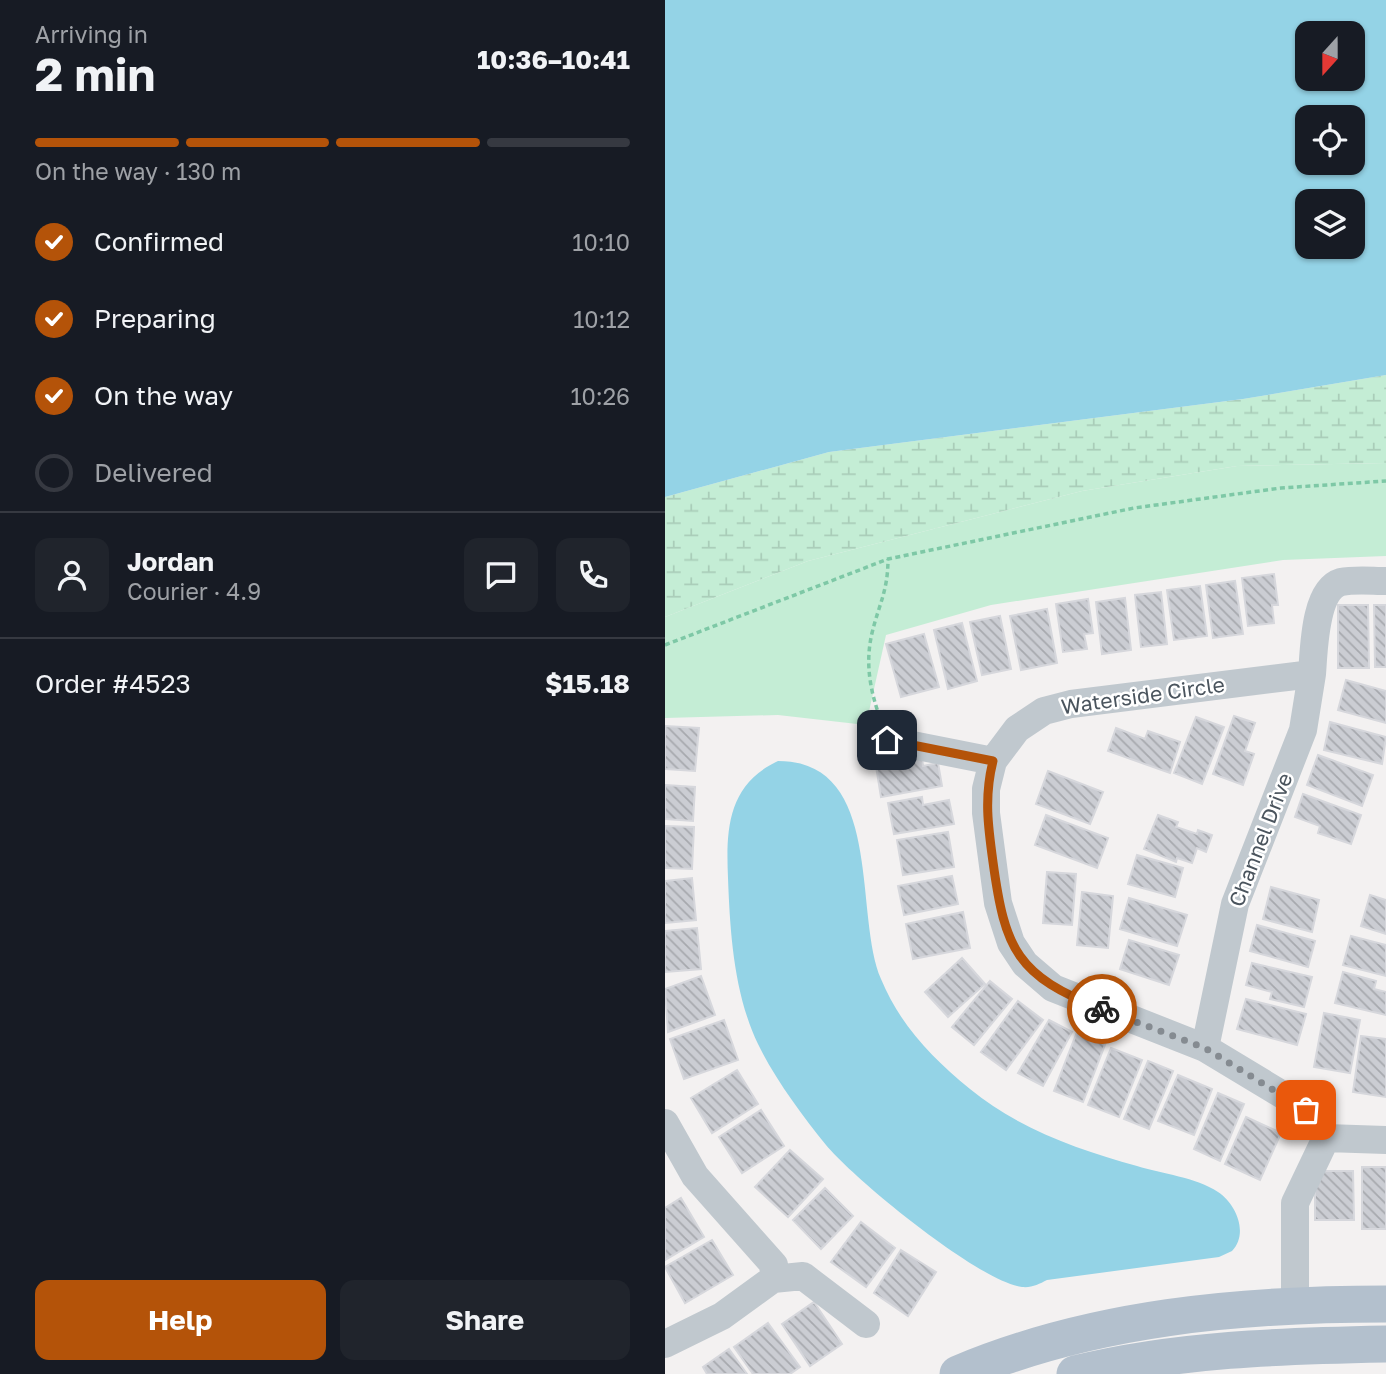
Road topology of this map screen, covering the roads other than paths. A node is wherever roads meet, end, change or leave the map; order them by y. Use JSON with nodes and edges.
{"nodes":[{"id":1,"x":1386,"y":580,"type":"edge"},
{"id":2,"x":1312,"y":674,"type":"junction"},
{"id":3,"x":887,"y":740,"type":"road end"},
{"id":4,"x":993,"y":761,"type":"junction"},
{"id":5,"x":1205,"y":1048,"type":"junction"},
{"id":6,"x":665,"y":1123,"type":"edge"},
{"id":7,"x":1326,"y":1138,"type":"junction"},
{"id":8,"x":1386,"y":1140,"type":"edge"},
{"id":9,"x":773,"y":1279,"type":"junction"},
{"id":10,"x":1295,"y":1304,"type":"junction"},
{"id":11,"x":1386,"y":1304,"type":"edge"},
{"id":12,"x":866,"y":1324,"type":"dead end"},
{"id":13,"x":665,"y":1344,"type":"edge"},
{"id":14,"x":1386,"y":1344,"type":"edge"},
{"id":15,"x":958,"y":1374,"type":"edge"},
{"id":16,"x":1075,"y":1374,"type":"edge"}],
"edges":[{"from":1,"to":2,"type":"street"},
{"from":2,"to":4,"type":"street","name":"Waterside Circle"},
{"from":2,"to":5,"type":"street","name":"Channel Drive"},
{"from":3,"to":4,"type":"street"},
{"from":4,"to":5,"type":"street","name":"Waterside Circle"},
{"from":5,"to":7,"type":"street","name":"Waterside Circle"},
{"from":6,"to":9,"type":"street"},
{"from":7,"to":8,"type":"street"},
{"from":7,"to":10,"type":"street"},
{"from":9,"to":12,"type":"street"},
{"from":9,"to":13,"type":"street"},
{"from":10,"to":11,"type":"main road"},
{"from":10,"to":15,"type":"main road"},
{"from":14,"to":16,"type":"main road"}]}
